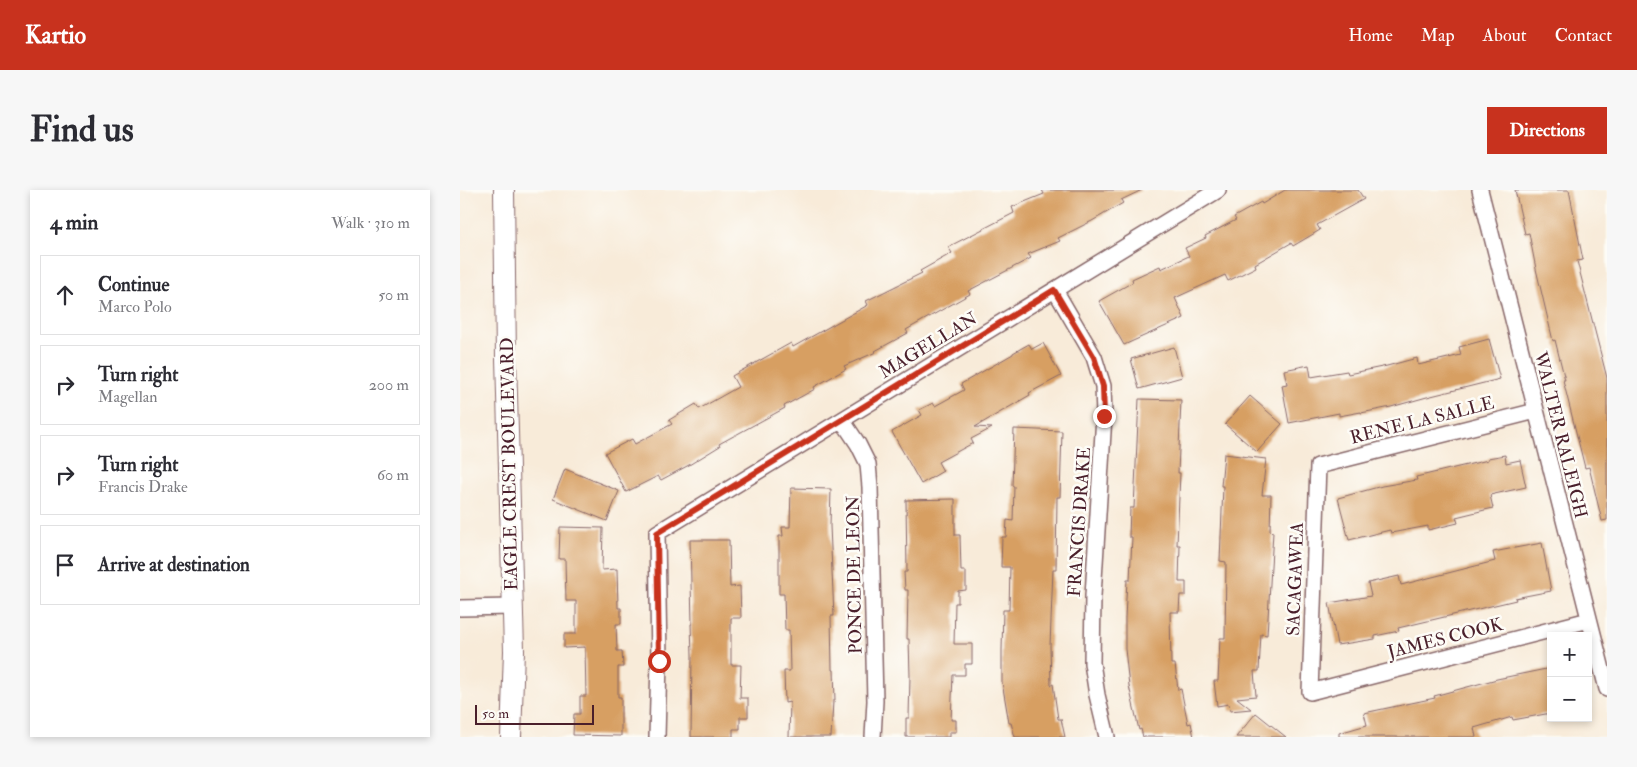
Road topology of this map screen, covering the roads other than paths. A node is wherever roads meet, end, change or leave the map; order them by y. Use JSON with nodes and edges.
{"nodes":[{"id":1,"x":504,"y":190,"type":"edge"},
{"id":2,"x":1218,"y":190,"type":"edge"},
{"id":3,"x":1480,"y":190,"type":"edge"},
{"id":4,"x":1054,"y":290,"type":"junction"},
{"id":5,"x":1536,"y":411,"type":"junction"},
{"id":6,"x":842,"y":420,"type":"junction"},
{"id":7,"x":1318,"y":466,"type":"joint"},
{"id":8,"x":513,"y":607,"type":"junction"},
{"id":9,"x":460,"y":608,"type":"edge"},
{"id":10,"x":1589,"y":620,"type":"junction"},
{"id":11,"x":1607,"y":689,"type":"edge"},
{"id":12,"x":1310,"y":692,"type":"joint"},
{"id":13,"x":511,"y":737,"type":"edge"},
{"id":14,"x":657,"y":737,"type":"edge"},
{"id":15,"x":873,"y":737,"type":"edge"},
{"id":16,"x":1107,"y":737,"type":"edge"}],
"edges":[{"from":1,"to":8,"type":"main road","name":"EAGLE CREST BOULEVARD"},
{"from":2,"to":4,"type":"street","name":"MAGELLAN"},
{"from":3,"to":5,"type":"street","name":"WALTER RALEIGH"},
{"from":4,"to":6,"type":"street","name":"MAGELLAN"},
{"from":4,"to":16,"type":"street","name":"FRANCIS DRAKE"},
{"from":5,"to":7,"type":"street","name":"RENE LA SALLE"},
{"from":5,"to":10,"type":"street","name":"WALTER RALEIGH"},
{"from":6,"to":14,"type":"street","name":"MAGELLAN"},
{"from":6,"to":15,"type":"street","name":"PONCE DE LEON"},
{"from":7,"to":12,"type":"street","name":"SACAGAWEA"},
{"from":8,"to":9,"type":"street"},
{"from":8,"to":13,"type":"main road","name":"EAGLE CREST BOULEVARD"},
{"from":10,"to":11,"type":"street","name":"WALTER RALEIGH"},
{"from":10,"to":12,"type":"street","name":"JAMES COOK"}]}
